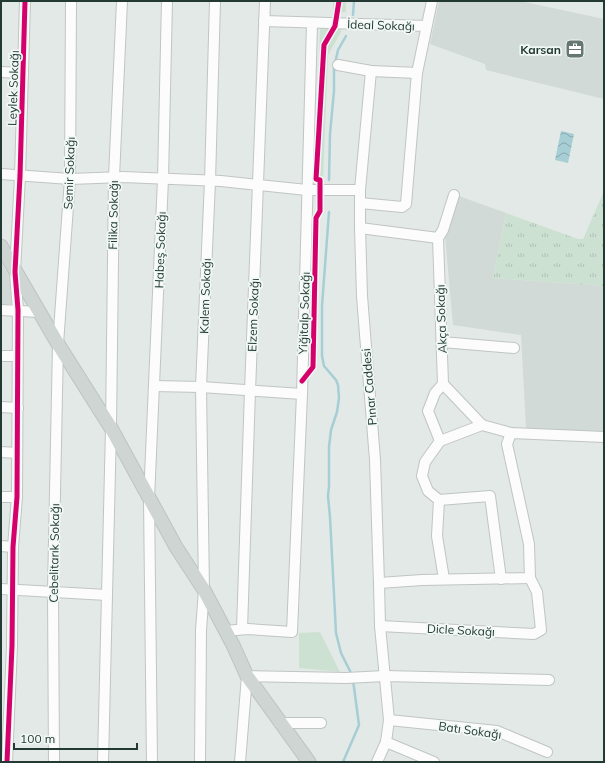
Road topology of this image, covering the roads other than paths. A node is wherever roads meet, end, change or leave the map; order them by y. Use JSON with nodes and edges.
{"nodes":[{"id":1,"x":25,"y":1,"type":"edge"},
{"id":2,"x":71,"y":1,"type":"edge"},
{"id":3,"x":122,"y":1,"type":"edge"},
{"id":4,"x":167,"y":1,"type":"edge"},
{"id":5,"x":215,"y":1,"type":"edge"},
{"id":6,"x":265,"y":1,"type":"edge"},
{"id":7,"x":432,"y":1,"type":"edge"},
{"id":8,"x":264,"y":21,"type":"junction"},
{"id":9,"x":312,"y":23,"type":"junction"},
{"id":10,"x":426,"y":26,"type":"junction"},
{"id":11,"x":338,"y":65,"type":"dead end"},
{"id":12,"x":371,"y":71,"type":"junction"},
{"id":13,"x":1,"y":72,"type":"edge"},
{"id":14,"x":23,"y":73,"type":"junction"},
{"id":15,"x":417,"y":73,"type":"junction"},
{"id":16,"x":1,"y":174,"type":"edge"},
{"id":17,"x":20,"y":176,"type":"junction"},
{"id":18,"x":114,"y":177,"type":"junction"},
{"id":19,"x":70,"y":179,"type":"junction"},
{"id":20,"x":162,"y":179,"type":"junction"},
{"id":21,"x":210,"y":181,"type":"junction"},
{"id":22,"x":258,"y":185,"type":"junction"},
{"id":23,"x":307,"y":190,"type":"junction"},
{"id":24,"x":360,"y":190,"type":"junction"},
{"id":25,"x":454,"y":195,"type":"dead end"},
{"id":26,"x":360,"y":203,"type":"junction"},
{"id":27,"x":360,"y":228,"type":"junction"},
{"id":28,"x":438,"y":238,"type":"junction"},
{"id":29,"x":1,"y":246,"type":"edge"},
{"id":30,"x":16,"y":272,"type":"junction"},
{"id":31,"x":1,"y":310,"type":"edge"},
{"id":32,"x":18,"y":310,"type":"junction"},
{"id":33,"x":39,"y":312,"type":"junction"},
{"id":34,"x":442,"y":342,"type":"junction"},
{"id":35,"x":58,"y":344,"type":"junction"},
{"id":36,"x":514,"y":348,"type":"dead end"},
{"id":37,"x":1,"y":356,"type":"edge"},
{"id":38,"x":16,"y":356,"type":"junction"},
{"id":39,"x":443,"y":384,"type":"junction"},
{"id":40,"x":154,"y":386,"type":"junction"},
{"id":41,"x":201,"y":388,"type":"junction"},
{"id":42,"x":250,"y":391,"type":"junction"},
{"id":43,"x":302,"y":394,"type":"junction"},
{"id":44,"x":1,"y":407,"type":"edge"},
{"id":45,"x":18,"y":408,"type":"junction"},
{"id":46,"x":482,"y":425,"type":"junction"},
{"id":47,"x":111,"y":428,"type":"junction"},
{"id":48,"x":511,"y":433,"type":"junction"},
{"id":49,"x":604,"y":438,"type":"edge"},
{"id":50,"x":440,"y":441,"type":"junction"},
{"id":51,"x":1,"y":452,"type":"edge"},
{"id":52,"x":17,"y":453,"type":"junction"},
{"id":53,"x":1,"y":497,"type":"edge"},
{"id":54,"x":17,"y":497,"type":"junction"},
{"id":55,"x":149,"y":499,"type":"junction"},
{"id":56,"x":439,"y":500,"type":"junction"},
{"id":57,"x":1,"y":546,"type":"edge"},
{"id":58,"x":12,"y":547,"type":"junction"},
{"id":59,"x":530,"y":578,"type":"junction"},
{"id":60,"x":444,"y":579,"type":"junction"},
{"id":61,"x":501,"y":579,"type":"junction"},
{"id":62,"x":379,"y":583,"type":"junction"},
{"id":63,"x":1,"y":589,"type":"edge"},
{"id":64,"x":12,"y":590,"type":"junction"},
{"id":65,"x":204,"y":590,"type":"junction"},
{"id":66,"x":53,"y":591,"type":"junction"},
{"id":67,"x":107,"y":595,"type":"junction"},
{"id":68,"x":380,"y":626,"type":"junction"},
{"id":69,"x":242,"y":629,"type":"junction"},
{"id":70,"x":225,"y":631,"type":"junction"},
{"id":71,"x":247,"y":676,"type":"junction"},
{"id":72,"x":385,"y":676,"type":"junction"},
{"id":73,"x":549,"y":680,"type":"dead end"},
{"id":74,"x":389,"y":720,"type":"junction"},
{"id":75,"x":280,"y":723,"type":"junction"},
{"id":76,"x":321,"y":723,"type":"dead end"},
{"id":77,"x":386,"y":742,"type":"junction"},
{"id":78,"x":547,"y":752,"type":"dead end"},
{"id":79,"x":7,"y":762,"type":"edge"},
{"id":80,"x":54,"y":762,"type":"edge"},
{"id":81,"x":103,"y":762,"type":"edge"},
{"id":82,"x":152,"y":762,"type":"edge"},
{"id":83,"x":200,"y":762,"type":"edge"},
{"id":84,"x":240,"y":762,"type":"edge"},
{"id":85,"x":309,"y":762,"type":"edge"},
{"id":86,"x":377,"y":762,"type":"edge"},
{"id":87,"x":434,"y":762,"type":"edge"}],
"edges":[{"from":1,"to":14,"type":"street","name":"Leylek Sokağı"},
{"from":2,"to":19,"type":"street","name":"Semir Sokağı"},
{"from":3,"to":18,"type":"street","name":"Filika Sokağı"},
{"from":4,"to":20,"type":"street","name":"Habeş Sokağı"},
{"from":5,"to":21,"type":"street","name":"Kalem Sokağı"},
{"from":6,"to":8,"type":"street","name":"Elzem Sokağı"},
{"from":7,"to":10,"type":"street"},
{"from":8,"to":9,"type":"street","name":"İdeal Sokağı"},
{"from":8,"to":22,"type":"street","name":"Elzem Sokağı"},
{"from":9,"to":10,"type":"street","name":"İdeal Sokağı"},
{"from":9,"to":23,"type":"street","name":"Yiğitalp Sokağı"},
{"from":10,"to":15,"type":"street"},
{"from":11,"to":12,"type":"street"},
{"from":12,"to":15,"type":"street"},
{"from":12,"to":24,"type":"street","name":"Pınar Caddesi"},
{"from":13,"to":14,"type":"street"},
{"from":14,"to":17,"type":"street","name":"Leylek Sokağı"},
{"from":15,"to":26,"type":"street"},
{"from":16,"to":17,"type":"street"},
{"from":17,"to":19,"type":"street"},
{"from":17,"to":30,"type":"street","name":"Leylek Sokağı"},
{"from":18,"to":19,"type":"street"},
{"from":18,"to":20,"type":"street"},
{"from":18,"to":47,"type":"street","name":"Filika Sokağı"},
{"from":19,"to":35,"type":"street","name":"Semir Sokağı"},
{"from":20,"to":21,"type":"street"},
{"from":20,"to":40,"type":"street","name":"Habeş Sokağı"},
{"from":21,"to":22,"type":"street"},
{"from":21,"to":41,"type":"street","name":"Kalem Sokağı"},
{"from":22,"to":23,"type":"street"},
{"from":22,"to":42,"type":"street","name":"Elzem Sokağı"},
{"from":23,"to":24,"type":"street"},
{"from":23,"to":43,"type":"street","name":"Yiğitalp Sokağı"},
{"from":24,"to":26,"type":"street","name":"Pınar Caddesi"},
{"from":25,"to":28,"type":"street","name":"Akça Sokağı"},
{"from":26,"to":27,"type":"street","name":"Pınar Caddesi"},
{"from":27,"to":28,"type":"street"},
{"from":27,"to":62,"type":"street","name":"Pınar Caddesi"},
{"from":28,"to":34,"type":"street","name":"Akça Sokağı"},
{"from":29,"to":30,"type":"main road"},
{"from":30,"to":32,"type":"street","name":"Leylek Sokağı"},
{"from":30,"to":33,"type":"main road"},
{"from":31,"to":32,"type":"street"},
{"from":32,"to":33,"type":"street"},
{"from":32,"to":38,"type":"street","name":"Leylek Sokağı"},
{"from":33,"to":35,"type":"main road"},
{"from":34,"to":36,"type":"street"},
{"from":34,"to":39,"type":"street","name":"Akça Sokağı"},
{"from":35,"to":47,"type":"main road"},
{"from":35,"to":66,"type":"street","name":"Cebelitarık Sokağı"},
{"from":37,"to":38,"type":"street"},
{"from":38,"to":45,"type":"street","name":"Leylek Sokağı"},
{"from":39,"to":46,"type":"street"},
{"from":39,"to":50,"type":"street"},
{"from":40,"to":41,"type":"street"},
{"from":40,"to":55,"type":"street","name":"Habeş Sokağı"},
{"from":41,"to":42,"type":"street"},
{"from":41,"to":65,"type":"street","name":"Kalem Sokağı"},
{"from":42,"to":43,"type":"street"},
{"from":42,"to":69,"type":"street","name":"Elzem Sokağı"},
{"from":43,"to":69,"type":"street","name":"Yiğitalp Sokağı"},
{"from":44,"to":45,"type":"street"},
{"from":45,"to":52,"type":"street","name":"Leylek Sokağı"},
{"from":46,"to":48,"type":"street"},
{"from":46,"to":50,"type":"street"},
{"from":47,"to":55,"type":"main road"},
{"from":47,"to":67,"type":"street","name":"Filika Sokağı"},
{"from":48,"to":49,"type":"street"},
{"from":48,"to":59,"type":"street"},
{"from":50,"to":56,"type":"street"},
{"from":51,"to":52,"type":"street"},
{"from":52,"to":54,"type":"street","name":"Leylek Sokağı"},
{"from":53,"to":54,"type":"street"},
{"from":54,"to":58,"type":"street","name":"Leylek Sokağı"},
{"from":55,"to":65,"type":"main road"},
{"from":55,"to":82,"type":"street","name":"Habeş Sokağı"},
{"from":56,"to":60,"type":"street"},
{"from":56,"to":61,"type":"street"},
{"from":57,"to":58,"type":"street"},
{"from":58,"to":64,"type":"street","name":"Leylek Sokağı"},
{"from":59,"to":61,"type":"street"},
{"from":59,"to":68,"type":"street","name":"Dicle Sokağı"},
{"from":60,"to":61,"type":"street"},
{"from":60,"to":62,"type":"street"},
{"from":62,"to":68,"type":"street","name":"Pınar Caddesi"},
{"from":63,"to":64,"type":"street"},
{"from":64,"to":66,"type":"street"},
{"from":64,"to":79,"type":"street","name":"Leylek Sokağı"},
{"from":65,"to":70,"type":"main road"},
{"from":65,"to":83,"type":"street","name":"Kalem Sokağı"},
{"from":66,"to":67,"type":"street"},
{"from":66,"to":80,"type":"street","name":"Cebelitarık Sokağı"},
{"from":67,"to":81,"type":"street","name":"Filika Sokağı"},
{"from":68,"to":72,"type":"street","name":"Pınar Caddesi"},
{"from":69,"to":70,"type":"street","name":"Yiğitalp Sokağı"},
{"from":70,"to":71,"type":"main road"},
{"from":71,"to":72,"type":"street"},
{"from":71,"to":75,"type":"main road"},
{"from":71,"to":84,"type":"street"},
{"from":72,"to":73,"type":"street"},
{"from":72,"to":74,"type":"street","name":"Pınar Caddesi"},
{"from":74,"to":77,"type":"street","name":"Pınar Caddesi"},
{"from":74,"to":78,"type":"street","name":"Batı Sokağı"},
{"from":75,"to":76,"type":"street"},
{"from":75,"to":85,"type":"main road"},
{"from":77,"to":86,"type":"street","name":"Pınar Caddesi"},
{"from":77,"to":87,"type":"street"}]}
